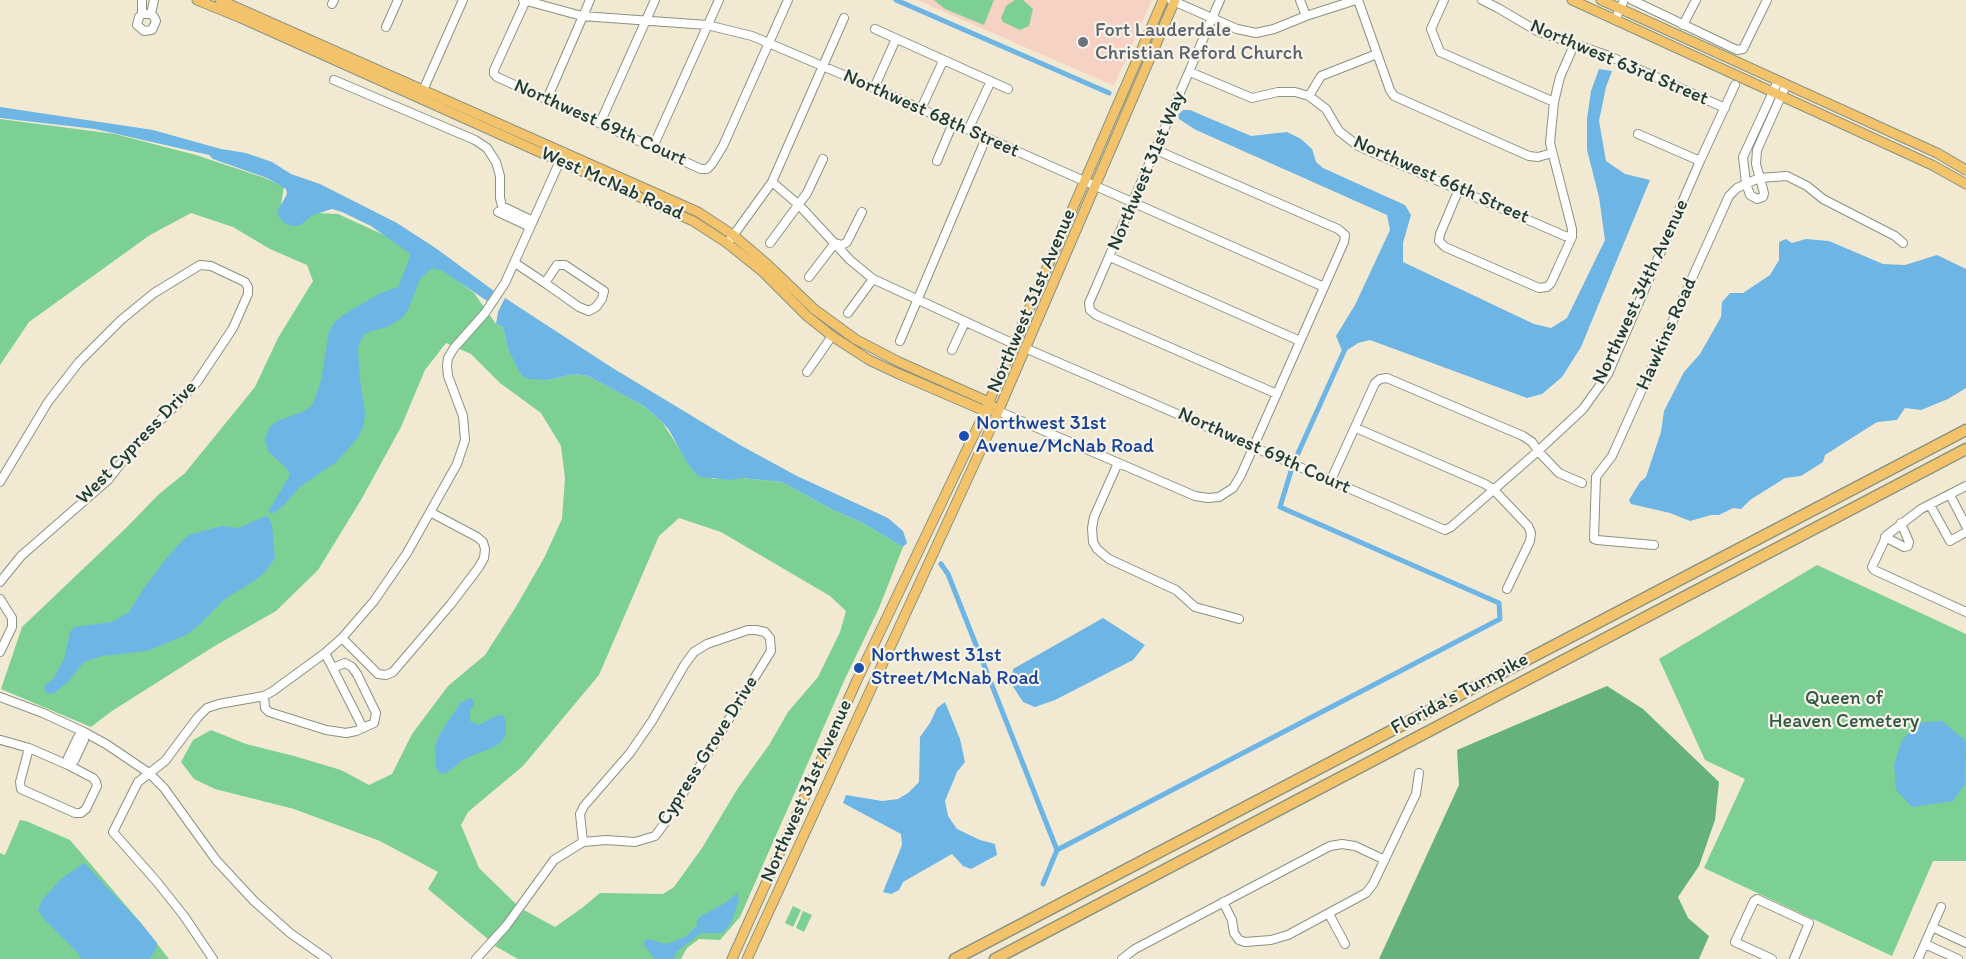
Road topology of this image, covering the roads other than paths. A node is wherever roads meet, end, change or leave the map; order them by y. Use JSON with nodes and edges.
{"nodes":[{"id":1,"x":142,"y":0,"type":"edge"},
{"id":2,"x":153,"y":0,"type":"edge"},
{"id":3,"x":197,"y":0,"type":"edge"},
{"id":4,"x":220,"y":0,"type":"edge"},
{"id":5,"x":398,"y":0,"type":"edge"},
{"id":6,"x":463,"y":0,"type":"edge"},
{"id":7,"x":525,"y":0,"type":"edge"},
{"id":8,"x":590,"y":0,"type":"edge"},
{"id":9,"x":654,"y":0,"type":"edge"},
{"id":10,"x":719,"y":0,"type":"edge"},
{"id":11,"x":788,"y":0,"type":"edge"},
{"id":12,"x":1163,"y":0,"type":"edge"},
{"id":13,"x":1174,"y":0,"type":"edge"},
{"id":14,"x":1220,"y":0,"type":"edge"},
{"id":15,"x":1300,"y":0,"type":"edge"},
{"id":16,"x":1357,"y":0,"type":"edge"},
{"id":17,"x":1444,"y":0,"type":"edge"},
{"id":18,"x":1482,"y":0,"type":"edge"},
{"id":19,"x":1572,"y":0,"type":"edge"},
{"id":20,"x":1601,"y":0,"type":"edge"},
{"id":21,"x":1632,"y":0,"type":"edge"},
{"id":22,"x":1696,"y":0,"type":"edge"},
{"id":23,"x":1767,"y":0,"type":"edge"},
{"id":24,"x":1622,"y":4,"type":"edge"},
{"id":25,"x":142,"y":14,"type":"junction"},
{"id":26,"x":151,"y":14,"type":"junction"},
{"id":27,"x":582,"y":16,"type":"junction"},
{"id":28,"x":1306,"y":16,"type":"junction"},
{"id":29,"x":844,"y":18,"type":"dead end"},
{"id":30,"x":1212,"y":18,"type":"junction"},
{"id":31,"x":645,"y":20,"type":"junction"},
{"id":32,"x":1615,"y":20,"type":"junction"},
{"id":33,"x":707,"y":25,"type":"junction"},
{"id":34,"x":1683,"y":25,"type":"junction"},
{"id":35,"x":386,"y":27,"type":"dead end"},
{"id":36,"x":875,"y":29,"type":"dead end"},
{"id":37,"x":896,"y":39,"type":"junction"},
{"id":38,"x":768,"y":42,"type":"junction"},
{"id":39,"x":1574,"y":45,"type":"junction"},
{"id":40,"x":1377,"y":54,"type":"junction"},
{"id":41,"x":943,"y":61,"type":"junction"},
{"id":42,"x":824,"y":66,"type":"junction"},
{"id":43,"x":1190,"y":72,"type":"junction"},
{"id":44,"x":334,"y":80,"type":"dead end"},
{"id":45,"x":991,"y":81,"type":"junction"},
{"id":46,"x":1782,"y":83,"type":"junction"},
{"id":47,"x":1735,"y":85,"type":"dead end"},
{"id":48,"x":874,"y":88,"type":"junction"},
{"id":49,"x":1008,"y":89,"type":"dead end"},
{"id":50,"x":421,"y":94,"type":"junction"},
{"id":51,"x":1777,"y":94,"type":"junction"},
{"id":52,"x":1309,"y":96,"type":"junction"},
{"id":53,"x":547,"y":99,"type":"junction"},
{"id":54,"x":1554,"y":102,"type":"junction"},
{"id":55,"x":1725,"y":108,"type":"junction"},
{"id":56,"x":921,"y":109,"type":"junction"},
{"id":57,"x":600,"y":123,"type":"junction"},
{"id":58,"x":953,"y":123,"type":"junction"},
{"id":59,"x":968,"y":130,"type":"junction"},
{"id":60,"x":1638,"y":134,"type":"dead end"},
{"id":61,"x":986,"y":138,"type":"junction"},
{"id":62,"x":653,"y":147,"type":"junction"},
{"id":63,"x":1156,"y":150,"type":"junction"},
{"id":64,"x":1551,"y":153,"type":"junction"},
{"id":65,"x":562,"y":156,"type":"junction"},
{"id":66,"x":823,"y":159,"type":"dead end"},
{"id":67,"x":937,"y":161,"type":"dead end"},
{"id":68,"x":1700,"y":161,"type":"junction"},
{"id":69,"x":1966,"y":170,"type":"edge"},
{"id":70,"x":1759,"y":177,"type":"junction"},
{"id":71,"x":772,"y":182,"type":"junction"},
{"id":72,"x":1083,"y":182,"type":"junction"},
{"id":73,"x":1746,"y":183,"type":"junction"},
{"id":74,"x":1966,"y":184,"type":"edge"},
{"id":75,"x":1094,"y":186,"type":"junction"},
{"id":76,"x":1459,"y":189,"type":"junction"},
{"id":77,"x":1132,"y":203,"type":"junction"},
{"id":78,"x":799,"y":204,"type":"junction"},
{"id":79,"x":862,"y":212,"type":"dead end"},
{"id":80,"x":532,"y":224,"type":"junction"},
{"id":81,"x":1572,"y":237,"type":"junction"},
{"id":82,"x":730,"y":239,"type":"junction"},
{"id":83,"x":770,"y":243,"type":"dead end"},
{"id":84,"x":836,"y":243,"type":"junction"},
{"id":85,"x":1903,"y":243,"type":"dead end"},
{"id":86,"x":1110,"y":257,"type":"junction"},
{"id":87,"x":515,"y":263,"type":"junction"},
{"id":88,"x":809,"y":277,"type":"dead end"},
{"id":89,"x":873,"y":279,"type":"junction"},
{"id":90,"x":545,"y":283,"type":"junction"},
{"id":91,"x":1324,"y":286,"type":"junction"},
{"id":92,"x":917,"y":300,"type":"junction"},
{"id":93,"x":848,"y":313,"type":"dead end"},
{"id":94,"x":965,"y":322,"type":"junction"},
{"id":95,"x":832,"y":336,"type":"junction"},
{"id":96,"x":1300,"y":340,"type":"junction"},
{"id":97,"x":900,"y":341,"type":"dead end"},
{"id":98,"x":1014,"y":344,"type":"junction"},
{"id":99,"x":1025,"y":348,"type":"junction"},
{"id":100,"x":952,"y":350,"type":"dead end"},
{"id":101,"x":807,"y":372,"type":"dead end"},
{"id":102,"x":1277,"y":394,"type":"junction"},
{"id":103,"x":987,"y":407,"type":"junction"},
{"id":104,"x":998,"y":411,"type":"junction"},
{"id":105,"x":1356,"y":428,"type":"junction"},
{"id":106,"x":1966,"y":430,"type":"edge"},
{"id":107,"x":1255,"y":447,"type":"junction"},
{"id":108,"x":1966,"y":449,"type":"edge"},
{"id":109,"x":1538,"y":451,"type":"junction"},
{"id":110,"x":1118,"y":463,"type":"junction"},
{"id":111,"x":1331,"y":480,"type":"junction"},
{"id":112,"x":0,"y":482,"type":"edge"},
{"id":113,"x":1582,"y":483,"type":"dead end"},
{"id":114,"x":1966,"y":486,"type":"edge"},
{"id":115,"x":1493,"y":489,"type":"junction"},
{"id":116,"x":1950,"y":495,"type":"junction"},
{"id":117,"x":1930,"y":505,"type":"junction"},
{"id":118,"x":430,"y":512,"type":"junction"},
{"id":119,"x":1901,"y":523,"type":"junction"},
{"id":120,"x":1966,"y":526,"type":"edge"},
{"id":121,"x":1966,"y":532,"type":"edge"},
{"id":122,"x":1885,"y":537,"type":"junction"},
{"id":123,"x":1654,"y":545,"type":"dead end"},
{"id":124,"x":0,"y":582,"type":"edge"},
{"id":125,"x":1507,"y":589,"type":"dead end"},
{"id":126,"x":0,"y":598,"type":"edge"},
{"id":127,"x":1966,"y":612,"type":"edge"},
{"id":128,"x":1239,"y":619,"type":"dead end"},
{"id":129,"x":342,"y":638,"type":"junction"},
{"id":130,"x":0,"y":652,"type":"edge"},
{"id":131,"x":325,"y":653,"type":"junction"},
{"id":132,"x":333,"y":668,"type":"junction"},
{"id":133,"x":264,"y":696,"type":"junction"},
{"id":134,"x":0,"y":697,"type":"edge"},
{"id":135,"x":363,"y":728,"type":"junction"},
{"id":136,"x":83,"y":734,"type":"junction"},
{"id":137,"x":1,"y":740,"type":"edge"},
{"id":138,"x":29,"y":748,"type":"junction"},
{"id":139,"x":69,"y":763,"type":"junction"},
{"id":140,"x":149,"y":773,"type":"junction"},
{"id":141,"x":1419,"y":773,"type":"dead end"},
{"id":142,"x":789,"y":834,"type":"junction"},
{"id":143,"x":803,"y":840,"type":"junction"},
{"id":144,"x":583,"y":842,"type":"junction"},
{"id":145,"x":1385,"y":860,"type":"junction"},
{"id":146,"x":1223,"y":902,"type":"junction"},
{"id":147,"x":1941,"y":907,"type":"dead end"},
{"id":148,"x":1329,"y":914,"type":"junction"},
{"id":149,"x":1932,"y":927,"type":"junction"},
{"id":150,"x":1966,"y":943,"type":"edge"},
{"id":151,"x":1345,"y":944,"type":"dead end"},
{"id":152,"x":1925,"y":944,"type":"junction"},
{"id":153,"x":213,"y":959,"type":"edge"},
{"id":154,"x":327,"y":959,"type":"edge"},
{"id":155,"x":476,"y":959,"type":"edge"},
{"id":156,"x":732,"y":959,"type":"edge"},
{"id":157,"x":747,"y":959,"type":"edge"},
{"id":158,"x":955,"y":959,"type":"edge"},
{"id":159,"x":995,"y":959,"type":"edge"},
{"id":160,"x":1122,"y":959,"type":"edge"},
{"id":161,"x":1772,"y":959,"type":"edge"},
{"id":162,"x":1794,"y":959,"type":"edge"},
{"id":163,"x":1918,"y":959,"type":"edge"},
{"id":164,"x":1958,"y":959,"type":"edge"}],
"edges":[{"from":1,"to":25,"type":"street"},
{"from":2,"to":26,"type":"street"},
{"from":3,"to":50,"type":"main road","name":"West McNab Road"},
{"from":4,"to":50,"type":"main road","name":"West McNab Road"},
{"from":5,"to":35,"type":"street"},
{"from":6,"to":50,"type":"street"},
{"from":7,"to":27,"type":"street","name":"Northwest 68th Street"},
{"from":7,"to":53,"type":"street","name":"Northwest 69th Court"},
{"from":8,"to":27,"type":"street"},
{"from":9,"to":31,"type":"street"},
{"from":10,"to":33,"type":"street"},
{"from":11,"to":38,"type":"street"},
{"from":12,"to":72,"type":"main road","name":"Northwest 31st Avenue"},
{"from":13,"to":30,"type":"street"},
{"from":13,"to":75,"type":"main road","name":"Northwest 31st Avenue"},
{"from":14,"to":30,"type":"street","name":"Northwest 31st Way"},
{"from":15,"to":28,"type":"street"},
{"from":16,"to":28,"type":"street"},
{"from":16,"to":40,"type":"street"},
{"from":17,"to":54,"type":"street"},
{"from":18,"to":39,"type":"street","name":"Northwest 63rd Street"},
{"from":19,"to":32,"type":"main road"},
{"from":20,"to":24,"type":"main road"},
{"from":21,"to":34,"type":"street"},
{"from":22,"to":34,"type":"street"},
{"from":23,"to":34,"type":"street"},
{"from":24,"to":32,"type":"street"},
{"from":24,"to":46,"type":"main road"},
{"from":25,"to":26,"type":"street"},
{"from":25,"to":26,"type":"street"},
{"from":27,"to":31,"type":"street","name":"Northwest 68th Street"},
{"from":27,"to":53,"type":"street"},
{"from":28,"to":30,"type":"street"},
{"from":29,"to":42,"type":"street"},
{"from":30,"to":43,"type":"street","name":"Northwest 31st Way"},
{"from":31,"to":33,"type":"street","name":"Northwest 68th Street"},
{"from":31,"to":57,"type":"street"},
{"from":32,"to":51,"type":"main road"},
{"from":33,"to":38,"type":"street","name":"Northwest 68th Street"},
{"from":33,"to":62,"type":"street"},
{"from":36,"to":37,"type":"street"},
{"from":37,"to":41,"type":"street"},
{"from":37,"to":48,"type":"street"},
{"from":38,"to":42,"type":"street","name":"Northwest 68th Street"},
{"from":38,"to":62,"type":"street","name":"Northwest 69th Court"},
{"from":39,"to":54,"type":"street"},
{"from":39,"to":55,"type":"street","name":"Northwest 63rd Street"},
{"from":40,"to":52,"type":"street"},
{"from":40,"to":64,"type":"street"},
{"from":41,"to":45,"type":"street"},
{"from":41,"to":56,"type":"street"},
{"from":42,"to":48,"type":"street","name":"Northwest 68th Street"},
{"from":42,"to":71,"type":"street"},
{"from":43,"to":52,"type":"street"},
{"from":43,"to":63,"type":"street","name":"Northwest 31st Way"},
{"from":44,"to":80,"type":"street"},
{"from":45,"to":49,"type":"street"},
{"from":45,"to":59,"type":"street"},
{"from":46,"to":51,"type":"street"},
{"from":46,"to":69,"type":"main road"},
{"from":47,"to":55,"type":"street","name":"Northwest 34th Avenue"},
{"from":48,"to":56,"type":"street","name":"Northwest 68th Street"},
{"from":50,"to":65,"type":"main road","name":"West McNab Road"},
{"from":51,"to":70,"type":"street"},
{"from":51,"to":73,"type":"street"},
{"from":51,"to":74,"type":"main road"},
{"from":52,"to":76,"type":"street","name":"Northwest 66th Street"},
{"from":53,"to":57,"type":"street","name":"Northwest 69th Court"},
{"from":54,"to":64,"type":"street"},
{"from":55,"to":68,"type":"street","name":"Northwest 34th Avenue"},
{"from":56,"to":58,"type":"street","name":"Northwest 68th Street"},
{"from":57,"to":62,"type":"street","name":"Northwest 69th Court"},
{"from":58,"to":59,"type":"street","name":"Northwest 68th Street"},
{"from":58,"to":67,"type":"street"},
{"from":59,"to":61,"type":"street","name":"Northwest 68th Street"},
{"from":60,"to":68,"type":"street"},
{"from":61,"to":72,"type":"street","name":"Northwest 68th Street"},
{"from":61,"to":92,"type":"street"},
{"from":63,"to":77,"type":"street","name":"Northwest 31st Way"},
{"from":63,"to":91,"type":"street"},
{"from":64,"to":81,"type":"street"},
{"from":65,"to":80,"type":"street"},
{"from":65,"to":82,"type":"main road","name":"West McNab Road"},
{"from":66,"to":78,"type":"street"},
{"from":68,"to":109,"type":"street","name":"Northwest 34th Avenue"},
{"from":70,"to":73,"type":"street"},
{"from":70,"to":73,"type":"street"},
{"from":70,"to":85,"type":"street"},
{"from":71,"to":78,"type":"street"},
{"from":71,"to":82,"type":"street"},
{"from":72,"to":75,"type":"street","name":"Northwest 68th Street"},
{"from":72,"to":98,"type":"main road","name":"Northwest 31st Avenue"},
{"from":73,"to":123,"type":"street","name":"Hawkins Road"},
{"from":75,"to":77,"type":"street","name":"Northwest 68th Street"},
{"from":75,"to":99,"type":"main road","name":"Northwest 31st Avenue"},
{"from":76,"to":81,"type":"street","name":"Northwest 66th Street"},
{"from":76,"to":81,"type":"street"},
{"from":77,"to":86,"type":"street","name":"Northwest 31st Way"},
{"from":77,"to":91,"type":"street","name":"Northwest 68th Street"},
{"from":78,"to":83,"type":"street"},
{"from":78,"to":84,"type":"street"},
{"from":79,"to":84,"type":"street"},
{"from":80,"to":87,"type":"street"},
{"from":82,"to":95,"type":"main road","name":"West McNab Road"},
{"from":82,"to":103,"type":"main road","name":"West McNab Road"},
{"from":84,"to":88,"type":"street"},
{"from":84,"to":89,"type":"street"},
{"from":86,"to":96,"type":"street"},
{"from":86,"to":102,"type":"street","name":"Northwest 31st Way"},
{"from":87,"to":90,"type":"street"},
{"from":87,"to":118,"type":"street"},
{"from":89,"to":92,"type":"street"},
{"from":89,"to":93,"type":"street"},
{"from":90,"to":90,"type":"street"},
{"from":91,"to":96,"type":"street"},
{"from":92,"to":94,"type":"street"},
{"from":92,"to":97,"type":"street"},
{"from":94,"to":98,"type":"street"},
{"from":94,"to":100,"type":"street"},
{"from":95,"to":101,"type":"street"},
{"from":95,"to":103,"type":"main road","name":"West McNab Road"},
{"from":96,"to":102,"type":"street"},
{"from":98,"to":103,"type":"main road","name":"Northwest 31st Avenue"},
{"from":99,"to":104,"type":"main road","name":"Northwest 31st Avenue"},
{"from":99,"to":107,"type":"street","name":"Northwest 69th Court"},
{"from":102,"to":107,"type":"street"},
{"from":103,"to":104,"type":"main road","name":"West McNab Road"},
{"from":103,"to":142,"type":"main road","name":"Northwest 31st Avenue"},
{"from":104,"to":110,"type":"street","name":"West McNab Road"},
{"from":104,"to":143,"type":"main road","name":"Northwest 31st Avenue"},
{"from":105,"to":109,"type":"street"},
{"from":105,"to":111,"type":"street"},
{"from":105,"to":115,"type":"street"},
{"from":106,"to":158,"type":"highway","name":"Florida's Turnpike"},
{"from":107,"to":110,"type":"street","name":"West McNab Road"},
{"from":107,"to":111,"type":"street","name":"Northwest 69th Court"},
{"from":108,"to":159,"type":"highway","name":"Florida's Turnpike"},
{"from":109,"to":113,"type":"street"},
{"from":109,"to":115,"type":"street","name":"Northwest 34th Avenue"},
{"from":110,"to":128,"type":"street"},
{"from":111,"to":115,"type":"street","name":"Northwest 69th Court"},
{"from":112,"to":124,"type":"street","name":"West Cypress Drive"},
{"from":114,"to":116,"type":"street"},
{"from":115,"to":125,"type":"street"},
{"from":116,"to":117,"type":"street"},
{"from":116,"to":120,"type":"street"},
{"from":117,"to":119,"type":"street"},
{"from":117,"to":121,"type":"street"},
{"from":118,"to":129,"type":"street"},
{"from":118,"to":129,"type":"street"},
{"from":119,"to":122,"type":"street"},
{"from":119,"to":122,"type":"street"},
{"from":122,"to":127,"type":"street"},
{"from":126,"to":130,"type":"street"},
{"from":129,"to":131,"type":"street"},
{"from":131,"to":132,"type":"street"},
{"from":131,"to":133,"type":"street"},
{"from":132,"to":135,"type":"street"},
{"from":132,"to":135,"type":"street"},
{"from":133,"to":135,"type":"street"},
{"from":133,"to":140,"type":"street"},
{"from":134,"to":136,"type":"street"},
{"from":136,"to":139,"type":"street"},
{"from":136,"to":140,"type":"street"},
{"from":137,"to":138,"type":"street"},
{"from":138,"to":139,"type":"street"},
{"from":138,"to":139,"type":"street"},
{"from":140,"to":153,"type":"street"},
{"from":140,"to":154,"type":"street"},
{"from":141,"to":145,"type":"street"},
{"from":142,"to":143,"type":"main road"},
{"from":142,"to":156,"type":"main road","name":"Northwest 31st Avenue"},
{"from":143,"to":157,"type":"main road","name":"Northwest 31st Avenue"},
{"from":144,"to":144,"type":"street","name":"Cypress Grove Drive"},
{"from":144,"to":155,"type":"street","name":"Cypress Grove Drive"},
{"from":145,"to":146,"type":"street"},
{"from":145,"to":148,"type":"street"},
{"from":146,"to":148,"type":"street"},
{"from":146,"to":160,"type":"street"},
{"from":147,"to":149,"type":"street"},
{"from":148,"to":151,"type":"street"},
{"from":149,"to":150,"type":"street"},
{"from":149,"to":152,"type":"street"},
{"from":152,"to":163,"type":"street"},
{"from":152,"to":164,"type":"street"},
{"from":161,"to":162,"type":"street"}]}
